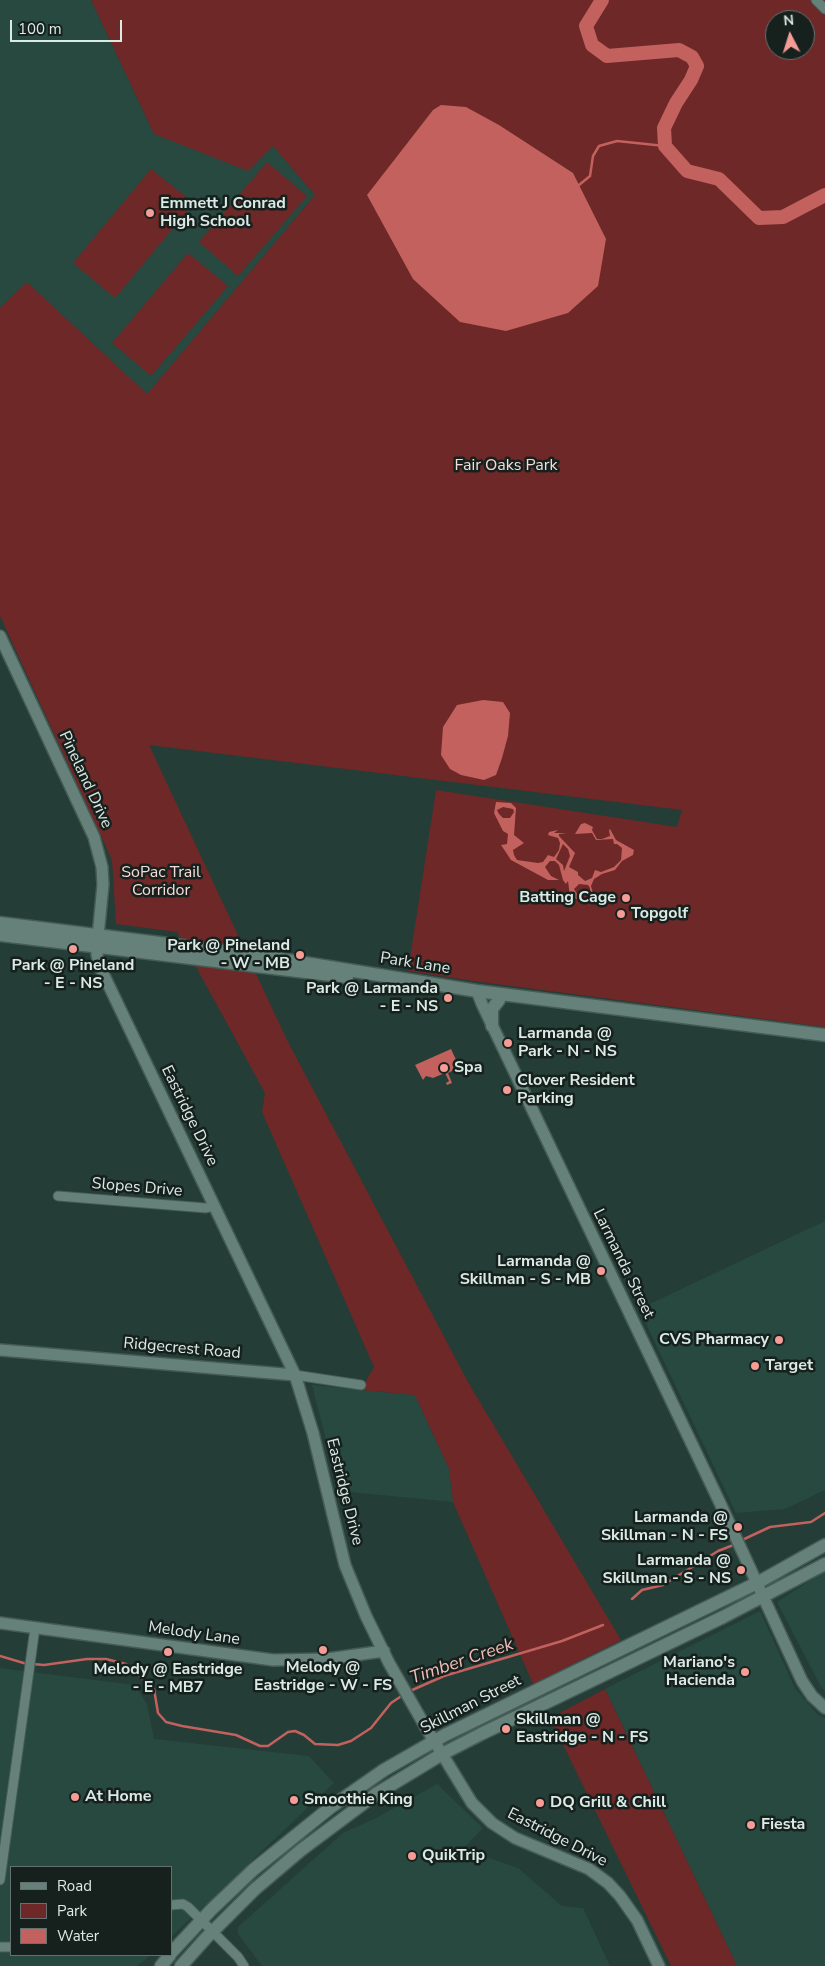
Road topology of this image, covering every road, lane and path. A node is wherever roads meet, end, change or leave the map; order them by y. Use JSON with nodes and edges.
{"nodes":[{"id":1,"x":816,"y":0,"type":"edge"},
{"id":2,"x":825,"y":9,"type":"edge"},
{"id":3,"x":0,"y":636,"type":"edge"},
{"id":4,"x":0,"y":923,"type":"edge"},
{"id":5,"x":0,"y":935,"type":"edge"},
{"id":6,"x":98,"y":940,"type":"junction"},
{"id":7,"x":478,"y":994,"type":"junction"},
{"id":8,"x":499,"y":1000,"type":"junction"},
{"id":9,"x":492,"y":1026,"type":"junction"},
{"id":10,"x":825,"y":1035,"type":"edge"},
{"id":11,"x":825,"y":1043,"type":"edge"},
{"id":12,"x":58,"y":1196,"type":"dead end"},
{"id":13,"x":214,"y":1206,"type":"junction"},
{"id":14,"x":0,"y":1350,"type":"edge"},
{"id":15,"x":295,"y":1375,"type":"junction"},
{"id":16,"x":361,"y":1385,"type":"dead end"},
{"id":17,"x":825,"y":1545,"type":"edge"},
{"id":18,"x":825,"y":1564,"type":"edge"},
{"id":19,"x":756,"y":1583,"type":"junction"},
{"id":20,"x":763,"y":1597,"type":"junction"},
{"id":21,"x":0,"y":1623,"type":"edge"},
{"id":22,"x":36,"y":1628,"type":"junction"},
{"id":23,"x":384,"y":1651,"type":"junction"},
{"id":24,"x":825,"y":1708,"type":"edge"},
{"id":25,"x":434,"y":1741,"type":"junction"},
{"id":26,"x":442,"y":1754,"type":"junction"},
{"id":27,"x":291,"y":1838,"type":"junction"},
{"id":28,"x":301,"y":1850,"type":"junction"},
{"id":29,"x":0,"y":1880,"type":"edge"},
{"id":30,"x":172,"y":1904,"type":"edge"},
{"id":31,"x":202,"y":1920,"type":"junction"},
{"id":32,"x":212,"y":1931,"type":"junction"},
{"id":33,"x":172,"y":1953,"type":"edge"},
{"id":34,"x":169,"y":1956,"type":"edge"},
{"id":35,"x":161,"y":1966,"type":"edge"},
{"id":36,"x":181,"y":1966,"type":"edge"},
{"id":37,"x":244,"y":1966,"type":"edge"},
{"id":38,"x":659,"y":1966,"type":"edge"}],
"edges":[{"from":1,"to":2,"type":"street"},
{"from":3,"to":6,"type":"street","name":"Pineland Drive"},
{"from":4,"to":6,"type":"main road","name":"Park Lane"},
{"from":5,"to":6,"type":"main road","name":"Park Lane"},
{"from":6,"to":7,"type":"main road","name":"Park Lane"},
{"from":6,"to":13,"type":"street","name":"Eastridge Drive"},
{"from":7,"to":8,"type":"main road","name":"Park Lane"},
{"from":7,"to":9,"type":"street","name":"Larmanda Street"},
{"from":7,"to":10,"type":"main road","name":"Park Lane"},
{"from":8,"to":9,"type":"main road"},
{"from":8,"to":11,"type":"main road","name":"Park Lane"},
{"from":9,"to":19,"type":"street","name":"Larmanda Street"},
{"from":12,"to":13,"type":"street","name":"Slopes Drive"},
{"from":13,"to":15,"type":"street","name":"Eastridge Drive"},
{"from":14,"to":15,"type":"street","name":"Ridgecrest Road"},
{"from":15,"to":16,"type":"street","name":"Ridgecrest Road"},
{"from":15,"to":23,"type":"street","name":"Eastridge Drive"},
{"from":17,"to":19,"type":"main road","name":"Skillman Street"},
{"from":18,"to":20,"type":"main road","name":"Skillman Street"},
{"from":19,"to":20,"type":"street","name":"Larmanda Street"},
{"from":19,"to":25,"type":"main road","name":"Skillman Street"},
{"from":20,"to":24,"type":"street","name":"Larmanda Street"},
{"from":20,"to":26,"type":"main road","name":"Skillman Street"},
{"from":21,"to":22,"type":"street","name":"Melody Lane"},
{"from":22,"to":23,"type":"street","name":"Melody Lane"},
{"from":22,"to":29,"type":"street"},
{"from":23,"to":25,"type":"street","name":"Eastridge Drive"},
{"from":25,"to":26,"type":"street","name":"Eastridge Drive"},
{"from":25,"to":27,"type":"main road","name":"Skillman Street"},
{"from":26,"to":28,"type":"main road","name":"Skillman Street"},
{"from":26,"to":38,"type":"street","name":"Eastridge Drive"},
{"from":27,"to":28,"type":"main road"},
{"from":27,"to":31,"type":"main road","name":"Skillman Street"},
{"from":28,"to":32,"type":"main road","name":"Skillman Street"},
{"from":30,"to":31,"type":"street"},
{"from":31,"to":32,"type":"street"},
{"from":31,"to":33,"type":"main road","name":"Skillman Street"},
{"from":32,"to":36,"type":"main road","name":"Skillman Street"},
{"from":32,"to":37,"type":"street"},
{"from":34,"to":35,"type":"main road","name":"Skillman Street"}]}
